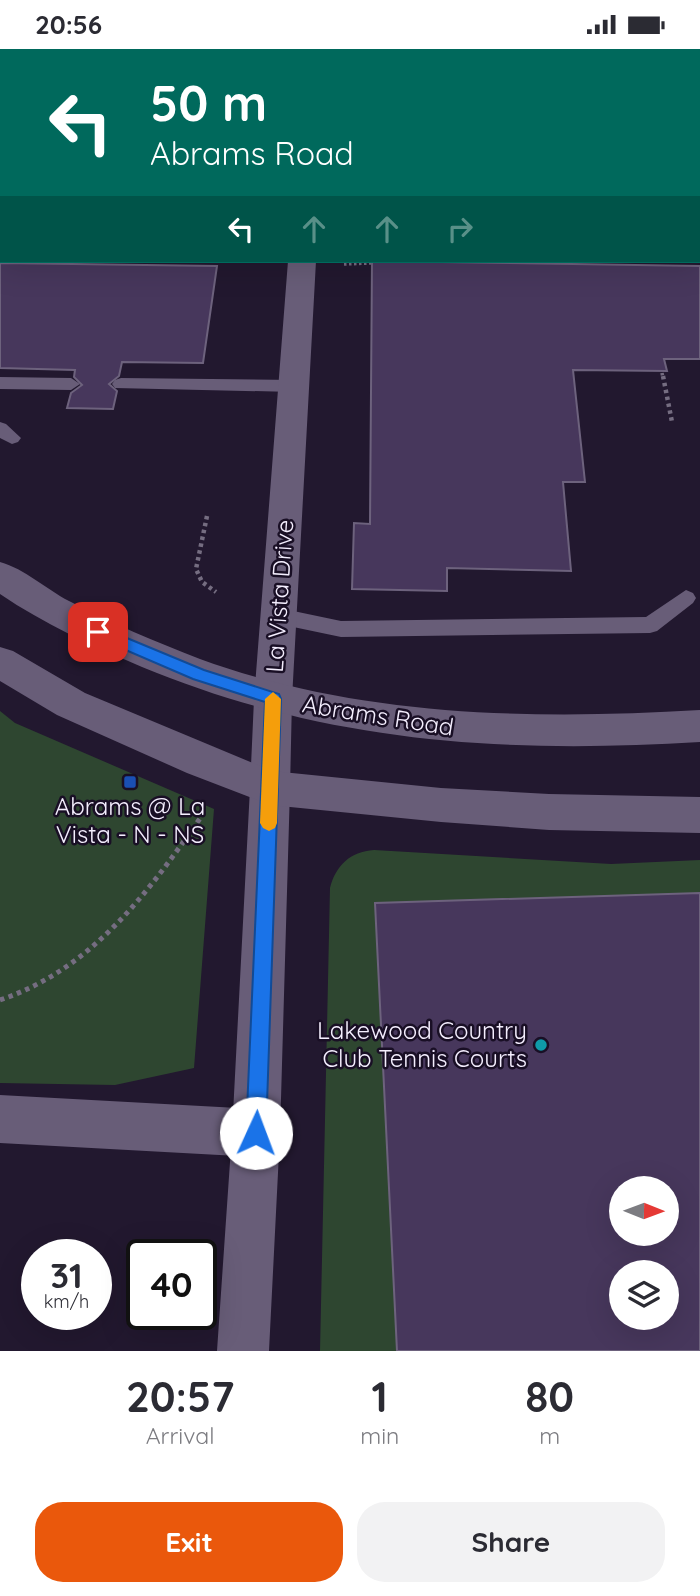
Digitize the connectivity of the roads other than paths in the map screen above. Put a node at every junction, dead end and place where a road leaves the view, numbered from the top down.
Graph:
1 (302, 263) edge
2 (0, 383) edge
3 (71, 384) dead end
4 (121, 384) dead end
5 (293, 386) junction
6 (0, 576) edge
7 (686, 598) dead end
8 (279, 616) junction
9 (0, 662) edge
10 (273, 699) junction
11 (700, 726) edge
12 (270, 788) junction
13 (700, 815) edge
14 (0, 1119) edge
15 (256, 1133) junction
16 (243, 1351) edge

1 - 5 street, La Vista Drive
2 - 3 lane
4 - 5 lane
5 - 8 street, La Vista Drive
6 - 10 street, Abrams Road
7 - 8 lane
8 - 10 street, La Vista Drive
9 - 12 street
10 - 11 street, Abrams Road
10 - 12 street, La Vista Drive
12 - 13 street
12 - 15 street, La Vista Drive
14 - 15 street
15 - 16 street, La Vista Drive

